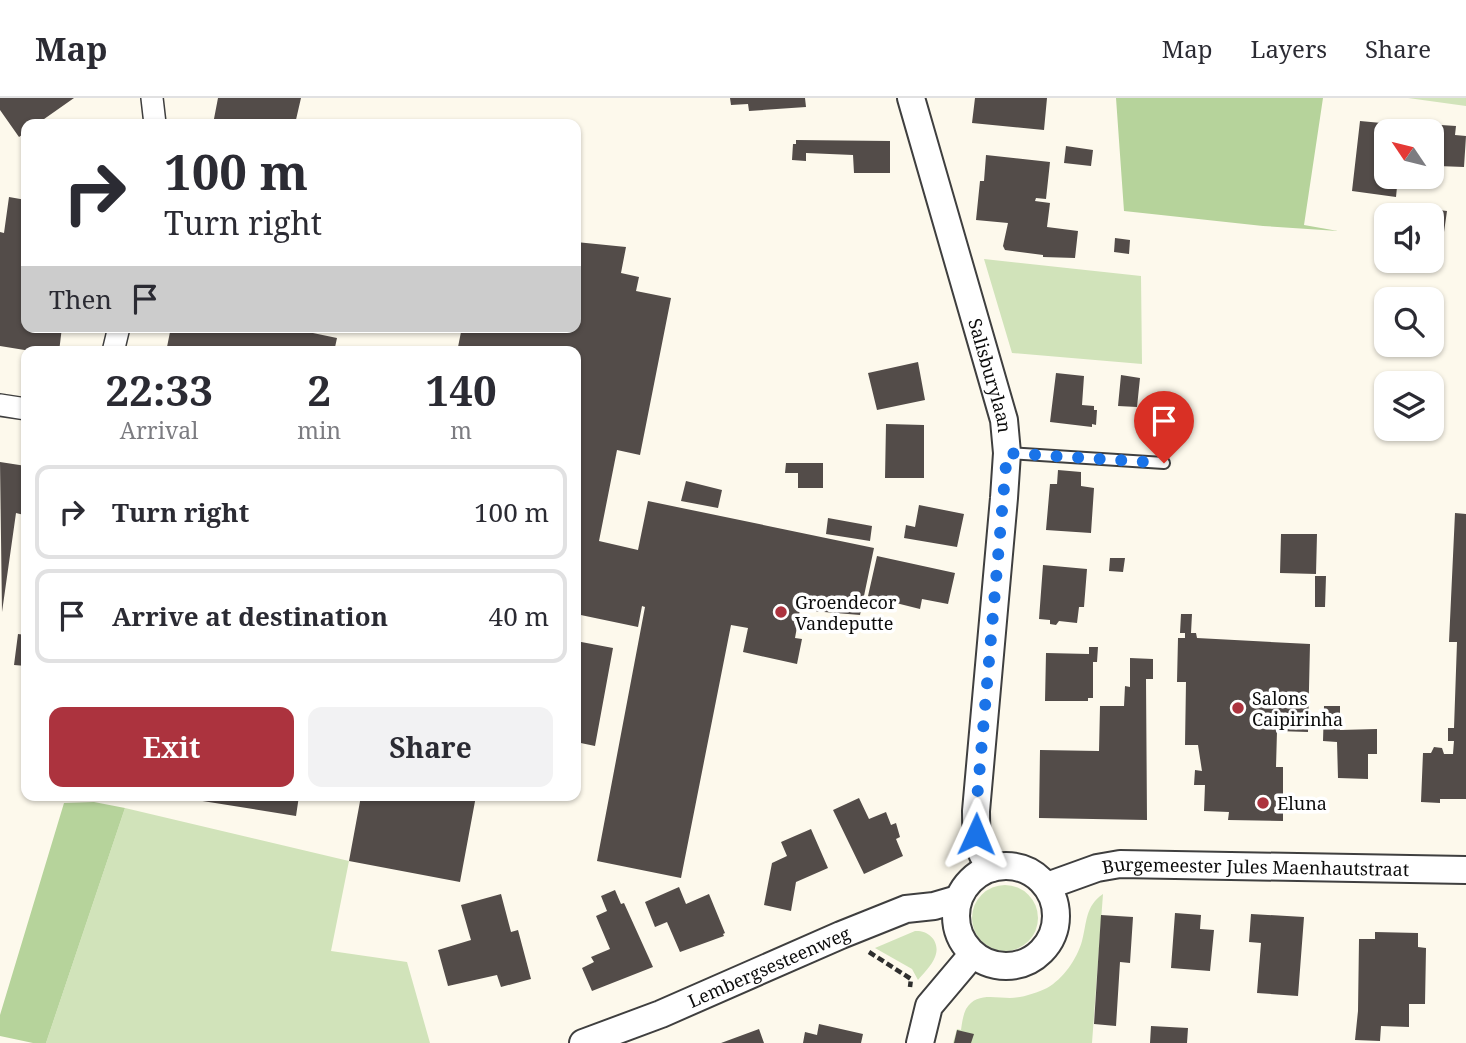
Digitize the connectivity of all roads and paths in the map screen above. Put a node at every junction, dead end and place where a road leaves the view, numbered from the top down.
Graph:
1 (152, 98) edge
2 (911, 98) edge
3 (154, 119) edge
4 (0, 405) edge
5 (21, 408) edge
6 (1007, 453) junction
7 (1164, 463) dead end
8 (991, 868) junction
9 (1466, 870) edge
10 (1047, 886) junction
11 (958, 899) junction
12 (841, 935) junction
13 (972, 955) junction
14 (929, 1006) junction
15 (583, 1043) edge
16 (920, 1043) edge

1 - 3 street
2 - 6 street, Salisburylaan
4 - 5 street
6 - 7 lane
6 - 8 street, Salisburylaan
8 - 10 street
8 - 11 street
9 - 10 street, Burgemeester Jules Maenhautstraat
10 - 13 street
11 - 12 street, Lembergsesteenweg
11 - 13 street
12 - 14 path
12 - 15 street, Lembergsesteenweg
13 - 14 street
14 - 16 street

